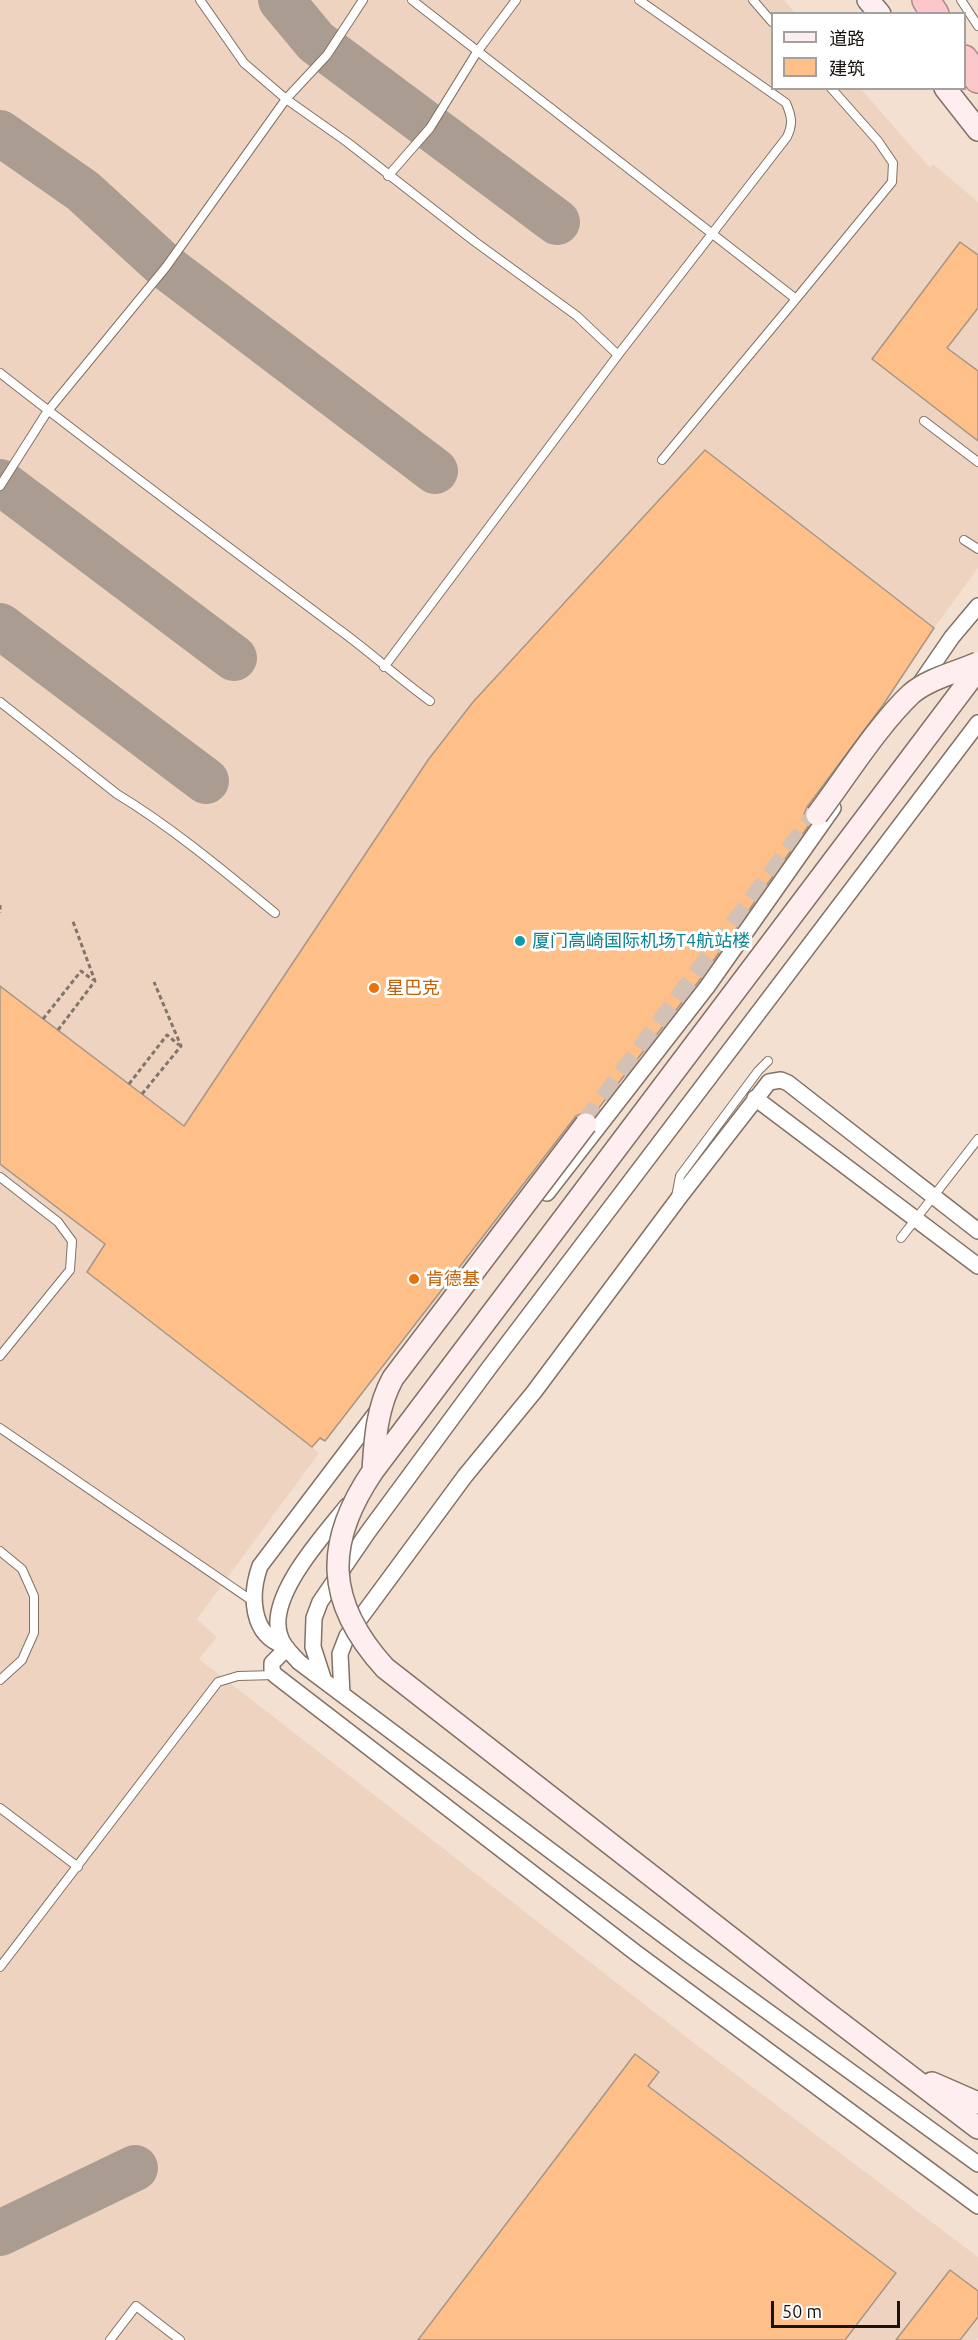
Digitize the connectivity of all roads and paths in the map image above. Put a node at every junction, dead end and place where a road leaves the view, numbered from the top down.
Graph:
1 (200, 0) edge
2 (363, 0) edge
3 (412, 0) edge
4 (516, 0) edge
5 (639, 0) edge
6 (753, 0) edge
7 (868, 0) edge
8 (961, 0) edge
9 (878, 12) edge
10 (771, 21) edge
11 (978, 26) edge
12 (477, 52) junction
13 (966, 62) edge
14 (978, 79) edge
15 (833, 90) edge
16 (947, 90) edge
17 (286, 99) junction
18 (978, 130) edge
19 (388, 176) junction
20 (711, 234) junction
21 (796, 299) junction
22 (618, 355) junction
23 (0, 373) edge
24 (47, 412) junction
25 (924, 421) dead end
26 (662, 460) dead end
27 (978, 462) edge
28 (0, 486) edge
29 (964, 540) dead end
30 (978, 549) edge
31 (978, 606) edge
32 (978, 663) edge
33 (384, 667) junction
34 (978, 669) edge
35 (978, 683) edge
36 (430, 701) dead end
37 (0, 702) edge
38 (978, 723) edge
39 (817, 815) tunnel mouth
40 (0, 906) edge
41 (0, 912) edge
42 (275, 913) dead end
43 (72, 919) dead end
44 (94, 981) junction
45 (154, 982) dead end
46 (43, 1019) dead end
47 (58, 1030) dead end
48 (181, 1046) junction
49 (768, 1061) dead end
50 (129, 1084) dead end
51 (142, 1094) dead end
52 (755, 1098) junction
53 (586, 1124) tunnel mouth
54 (978, 1139) edge
55 (0, 1177) edge
56 (932, 1197) junction
57 (675, 1203) junction
58 (916, 1220) junction
59 (978, 1231) edge
60 (901, 1238) dead end
61 (978, 1266) edge
62 (0, 1356) edge
63 (0, 1428) edge
64 (373, 1471) junction
65 (0, 1551) edge
66 (254, 1602) junction
67 (286, 1647) junction
68 (275, 1675) junction
69 (322, 1678) junction
70 (0, 1680) edge
71 (342, 1694) junction
72 (0, 1808) edge
73 (78, 1867) junction
74 (0, 1967) edge
75 (901, 2069) junction
76 (978, 2103) edge
77 (978, 2128) edge
78 (978, 2164) edge
79 (978, 2206) edge
80 (110, 2340) edge
81 (180, 2340) edge

1 - 17 lane
2 - 17 lane
3 - 12 lane
4 - 12 lane
5 - 20 lane
6 - 10 lane
7 - 9 street
8 - 11 lane
12 - 19 lane
12 - 20 lane
13 - 14 highway
15 - 21 lane
16 - 18 street
17 - 19 lane
17 - 24 lane
19 - 22 lane
20 - 21 lane
20 - 22 lane
21 - 26 lane
22 - 33 lane
23 - 24 lane
24 - 28 lane
24 - 33 lane
25 - 27 lane
29 - 30 lane
31 - 66 street
32 - 39 street, bridge
33 - 36 lane
34 - 64 street, bridge
35 - 67 street
37 - 42 lane
38 - 69 street
40 - 41 path
43 - 44 path
44 - 46 path
44 - 47 path
45 - 48 path
48 - 50 path
48 - 51 path
49 - 57 lane
52 - 56 street
52 - 57 street
52 - 58 street
53 - 64 street, bridge
54 - 56 lane
55 - 62 lane
56 - 58 lane
56 - 59 street
57 - 71 street
58 - 60 lane
58 - 61 street
63 - 66 lane
64 - 75 street, bridge
65 - 70 lane
66 - 67 street
67 - 68 street
67 - 69 street
68 - 73 lane
68 - 79 street
69 - 71 street
71 - 78 street
72 - 73 lane
73 - 74 lane
75 - 76 street
75 - 77 street
80 - 81 lane

